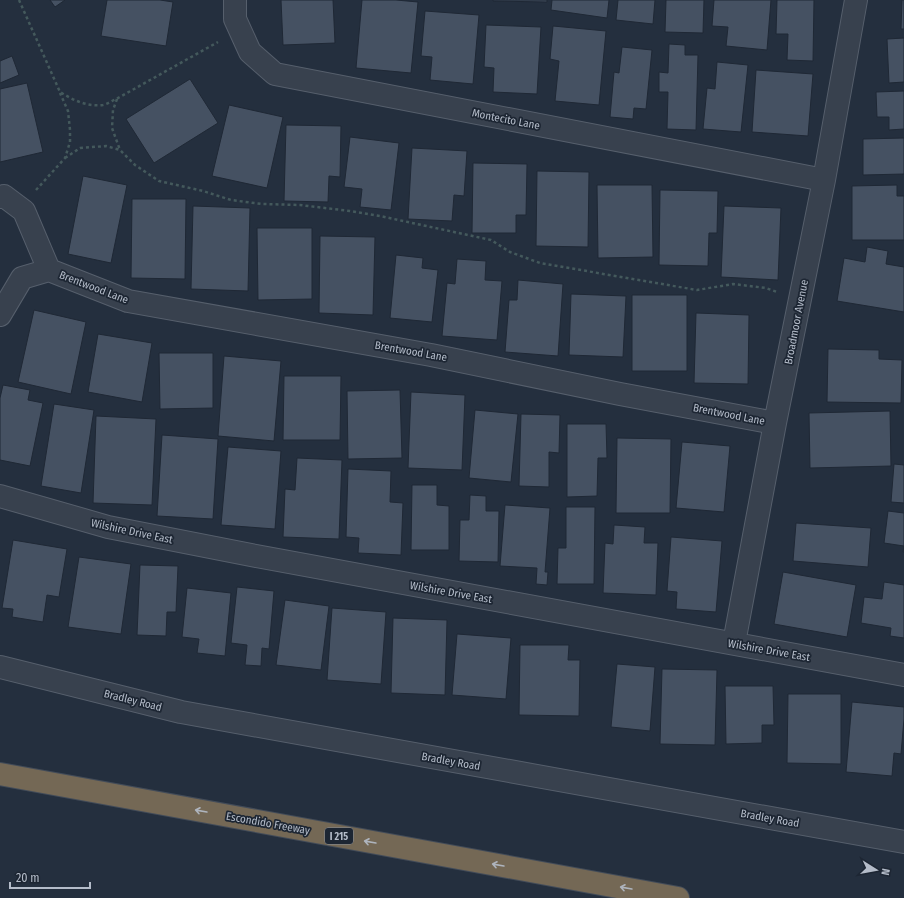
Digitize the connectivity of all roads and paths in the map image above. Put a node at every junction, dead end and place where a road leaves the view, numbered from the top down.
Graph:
1 (19, 0) edge
2 (235, 0) edge
3 (856, 0) edge
4 (240, 30) junction
5 (60, 92) junction
6 (118, 98) junction
7 (120, 150) junction
8 (65, 158) junction
9 (824, 180) junction
10 (0, 197) edge
11 (20, 208) junction
12 (49, 270) junction
13 (3, 300) edge
14 (800, 301) junction
15 (775, 423) junction
16 (0, 496) edge
17 (734, 643) junction
18 (0, 667) edge
19 (904, 675) edge
20 (0, 774) edge
21 (904, 842) edge
22 (678, 898) edge

1 - 5 path
2 - 4 street, Montecito Lane
3 - 9 street, Broadmoor Avenue
4 - 6 path
4 - 9 street, Montecito Lane
5 - 6 path
5 - 8 path
6 - 7 path
7 - 8 path
7 - 14 path
8 - 11 path
9 - 14 street, Broadmoor Avenue
10 - 11 street, Brentwood Lane
11 - 12 street, Brentwood Lane
12 - 13 street, Brentwood Lane
12 - 15 street, Brentwood Lane
14 - 15 street, Broadmoor Avenue
15 - 17 street, Broadmoor Avenue
16 - 17 street, Wilshire Drive East
17 - 19 street, Wilshire Drive East
18 - 21 street, Bradley Road
22 -> 20 highway, Escondido Freeway / I 215

